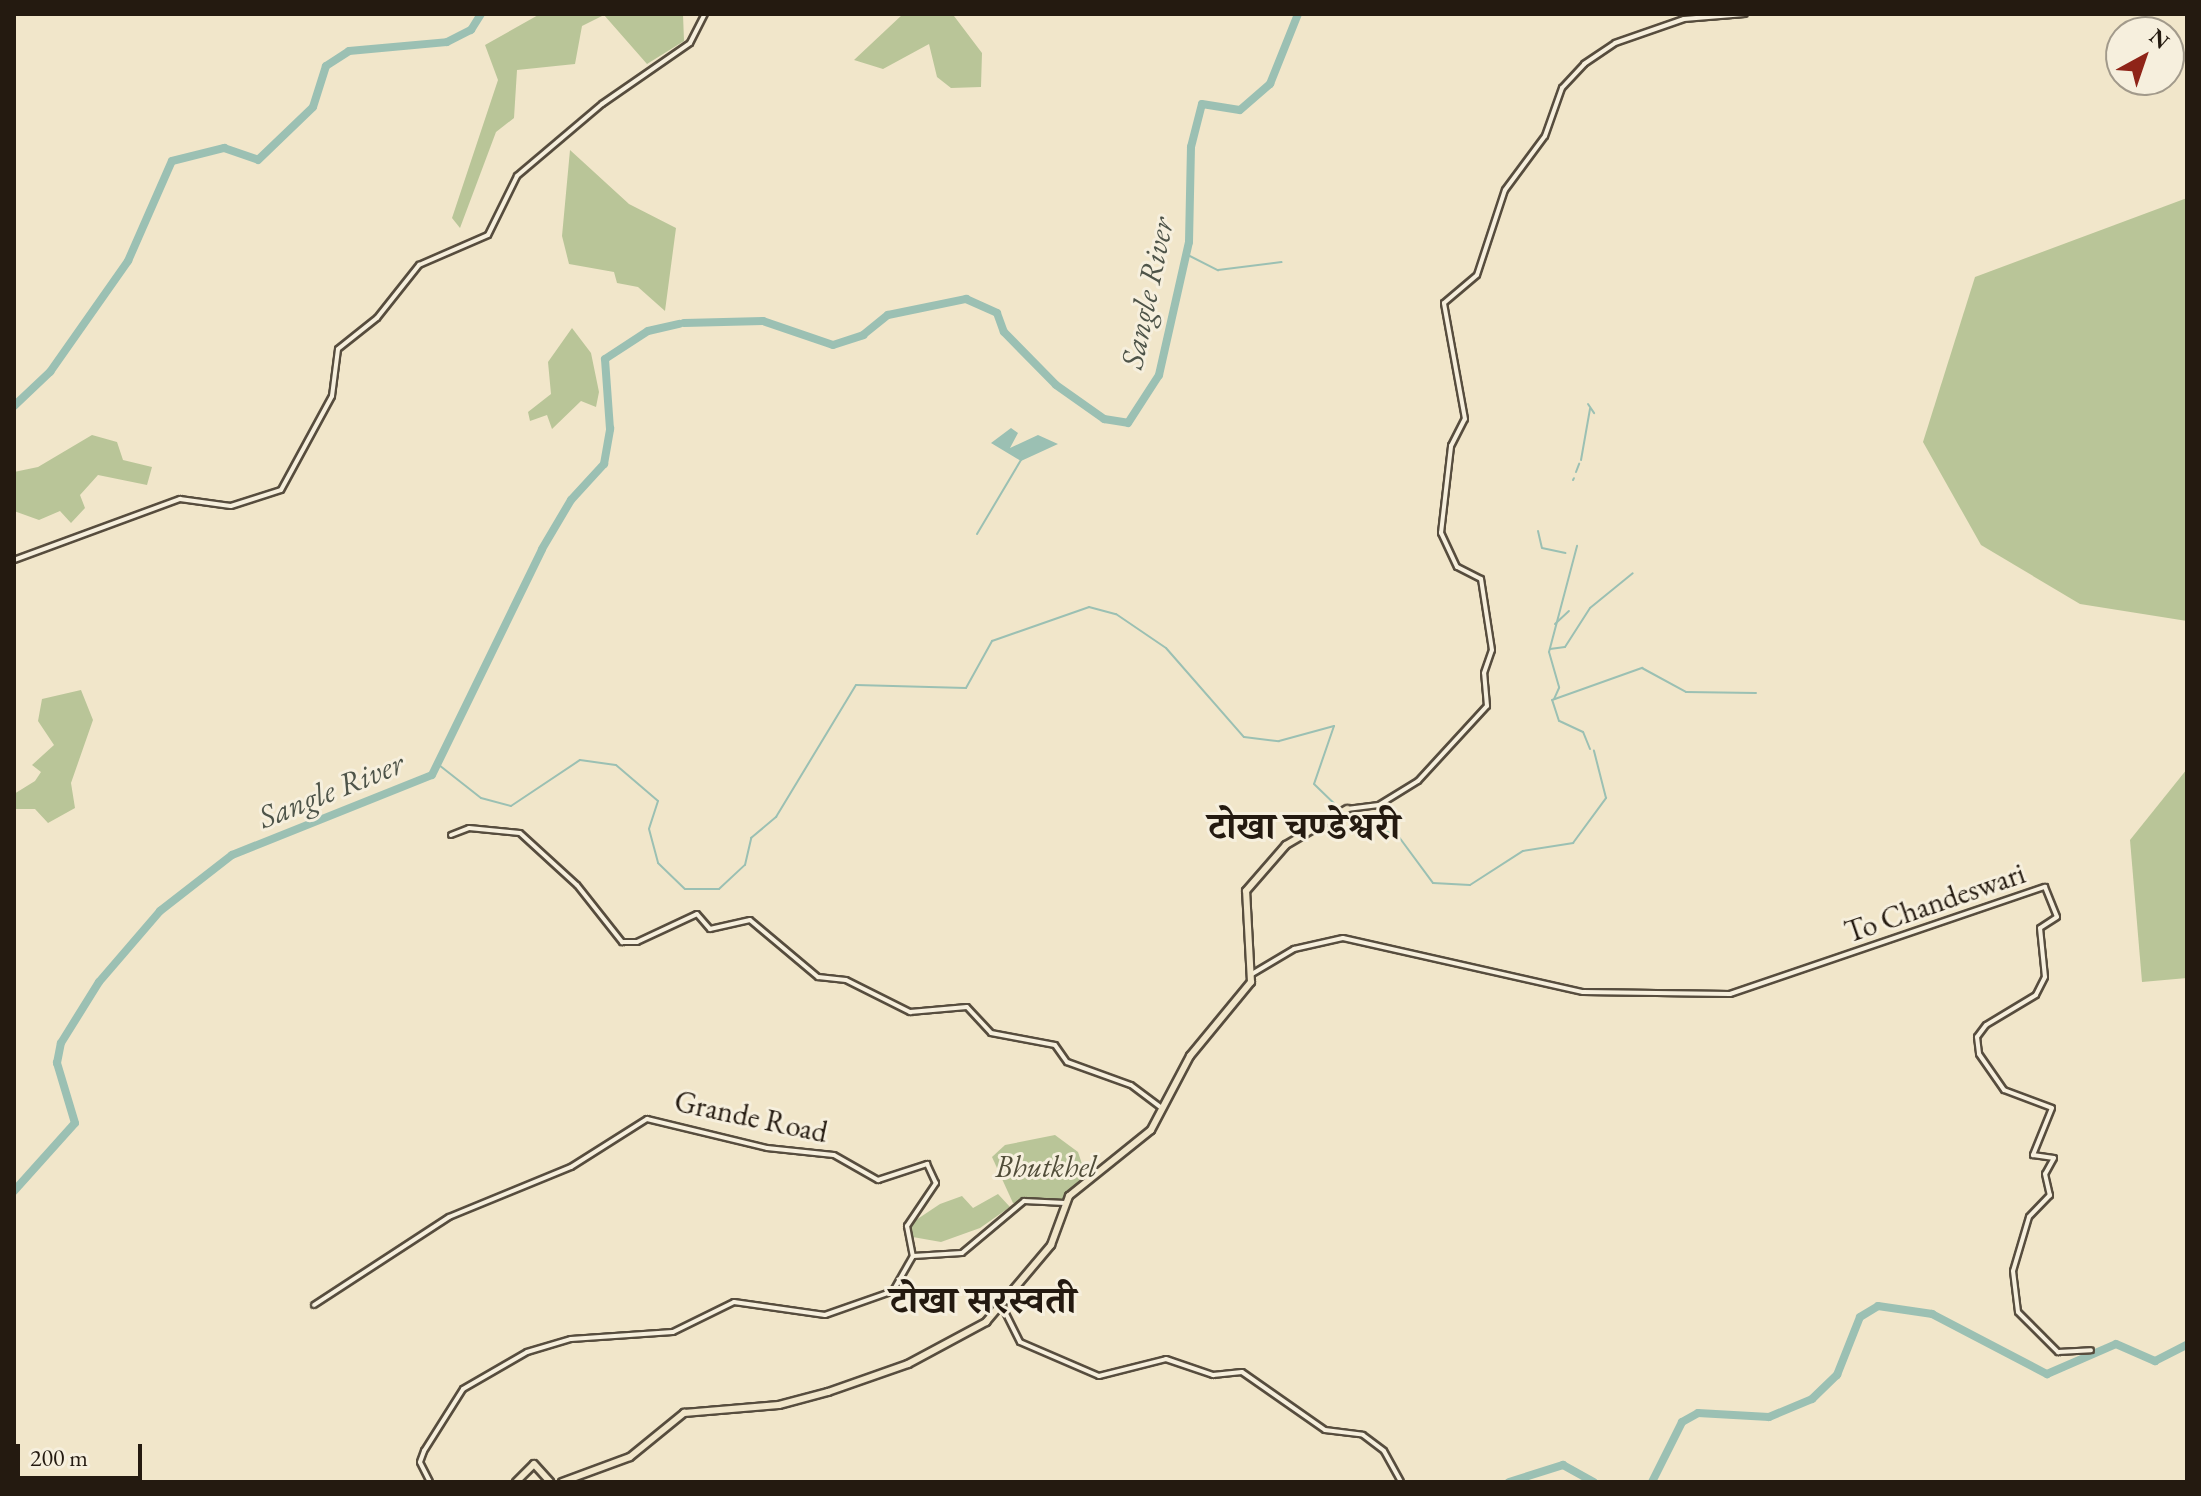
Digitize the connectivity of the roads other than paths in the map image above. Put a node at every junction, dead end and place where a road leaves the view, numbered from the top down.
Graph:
1 (705, 14) edge
2 (1745, 14) edge
3 (14, 560) edge
4 (1347, 809) joint
5 (451, 835) dead end
6 (1252, 974) junction
7 (1162, 1108) junction
8 (1065, 1203) junction
9 (913, 1256) junction
10 (314, 1305) dead end
11 (1002, 1306) junction
12 (2091, 1350) dead end
13 (430, 1482) edge
14 (516, 1482) edge
15 (550, 1482) edge
16 (562, 1482) edge
17 (1401, 1482) edge

1 - 3 street
2 - 4 street
4 - 6 main road
5 - 7 street
6 - 7 main road
6 - 12 street, To Chandeswari
7 - 8 main road
8 - 9 street
8 - 11 main road
9 - 10 street, Grande Road
9 - 13 street
11 - 16 main road
11 - 17 street
14 - 15 main road

